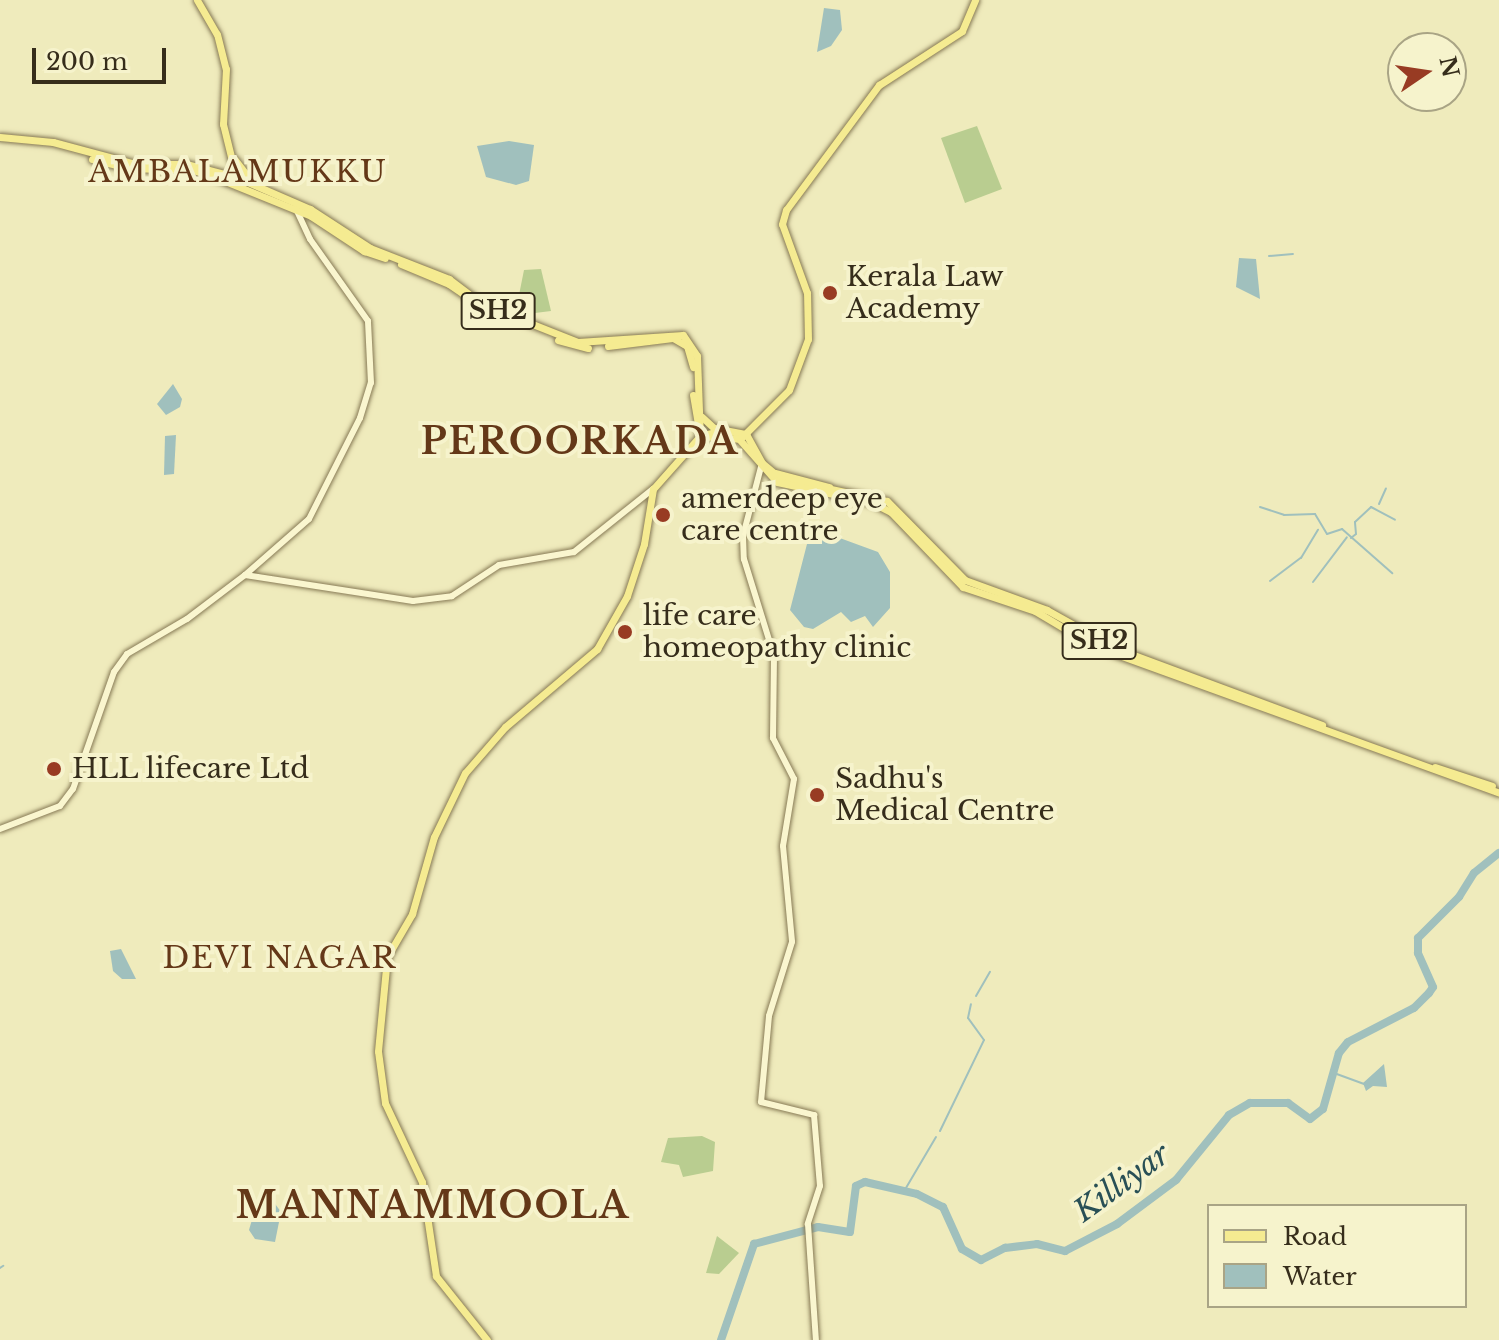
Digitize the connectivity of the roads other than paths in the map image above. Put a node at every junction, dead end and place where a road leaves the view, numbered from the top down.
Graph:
1 (197, 0) edge
2 (975, 0) edge
3 (0, 139) edge
4 (227, 148) junction
5 (232, 176) junction
6 (257, 186) junction
7 (297, 206) junction
8 (696, 377) junction
9 (700, 414) junction
10 (722, 430) junction
11 (700, 436) junction
12 (742, 436) junction
13 (761, 466) junction
14 (653, 489) junction
15 (830, 492) junction
16 (245, 575) junction
17 (1499, 790) edge
18 (0, 829) edge
19 (487, 1340) edge
20 (816, 1340) edge

1 - 4 main road
2 - 12 main road
3 - 5 main road
3 - 7 main road
4 - 5 main road
4 - 6 main road
5 - 6 main road
6 - 7 main road
7 - 8 main road
7 - 16 street
8 - 9 main road
8 - 11 main road
9 - 10 main road
9 - 11 main road
10 - 11 main road
10 - 12 main road
11 - 12 main road
11 - 14 main road
12 - 13 main road, SH2
13 - 15 main road, SH2
13 - 15 main road
13 - 20 street
14 - 16 street
14 - 19 main road
15 - 17 main road, SH2
16 - 18 street

